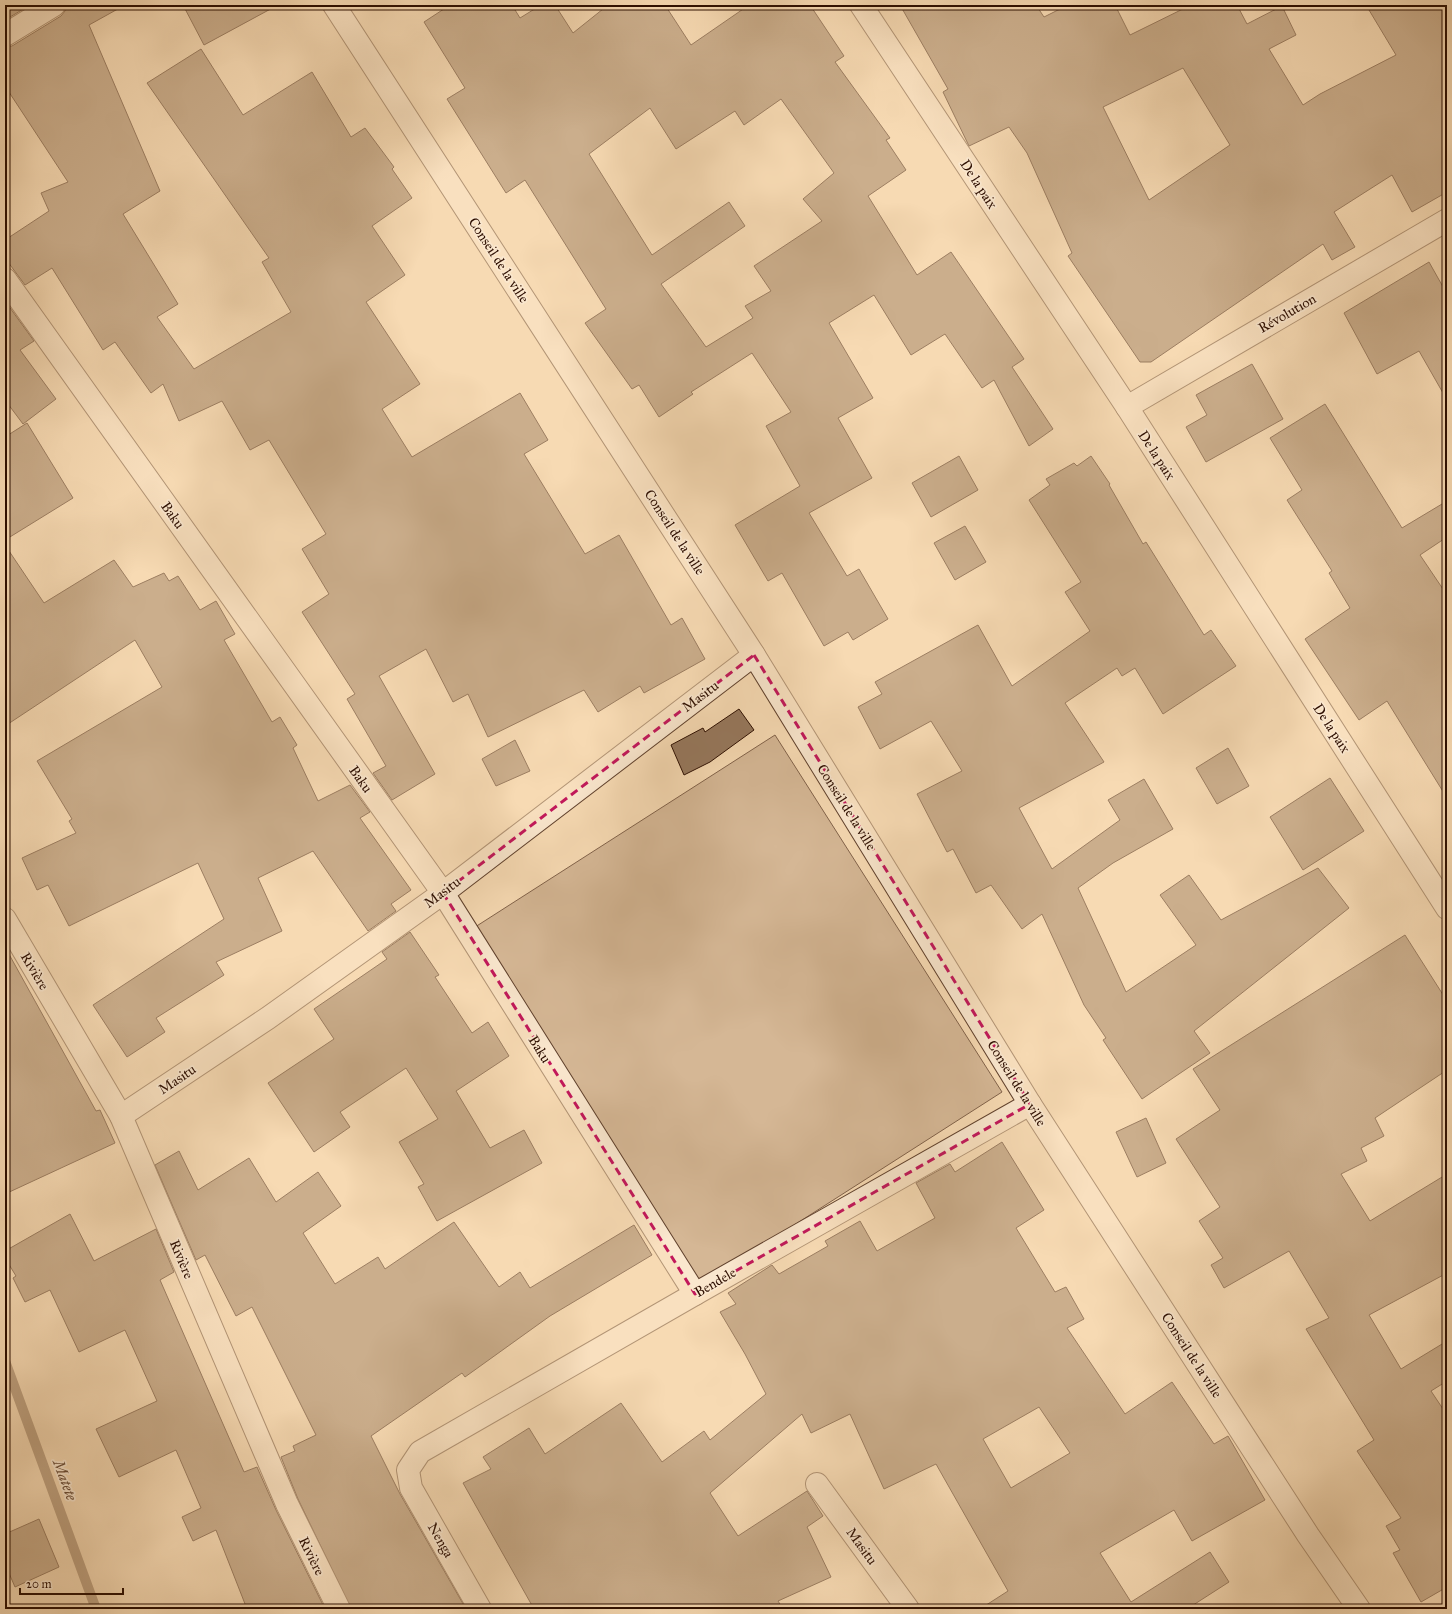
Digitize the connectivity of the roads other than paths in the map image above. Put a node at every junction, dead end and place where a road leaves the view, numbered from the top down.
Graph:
1 (54, 5) edge
2 (334, 5) edge
3 (861, 5) edge
4 (5, 35) edge
5 (1447, 220) edge
6 (5, 279) edge
7 (1127, 407) junction
8 (754, 655) junction
9 (442, 893) junction
10 (1447, 908) edge
11 (5, 919) edge
12 (1030, 1104) junction
13 (121, 1116) junction
14 (695, 1294) junction
15 (408, 1470) joint
16 (817, 1484) dead end
17 (338, 1609) edge
18 (480, 1609) edge
19 (908, 1609) edge
20 (1359, 1609) edge

1 - 4 street
2 - 8 street, Conseil de la ville
3 - 7 street, De la paix
5 - 7 street, Révolution
6 - 9 street, Baku
7 - 10 street, De la paix
8 - 9 street, Masitu
8 - 12 street, Conseil de la ville
9 - 13 street, Masitu
9 - 14 street, Baku
11 - 13 street, Rivière
12 - 14 street, Bendele
12 - 20 street, Conseil de la ville
13 - 17 street, Rivière
14 - 15 street, Bendele
15 - 18 street, Nenga
16 - 19 street, Masitu

